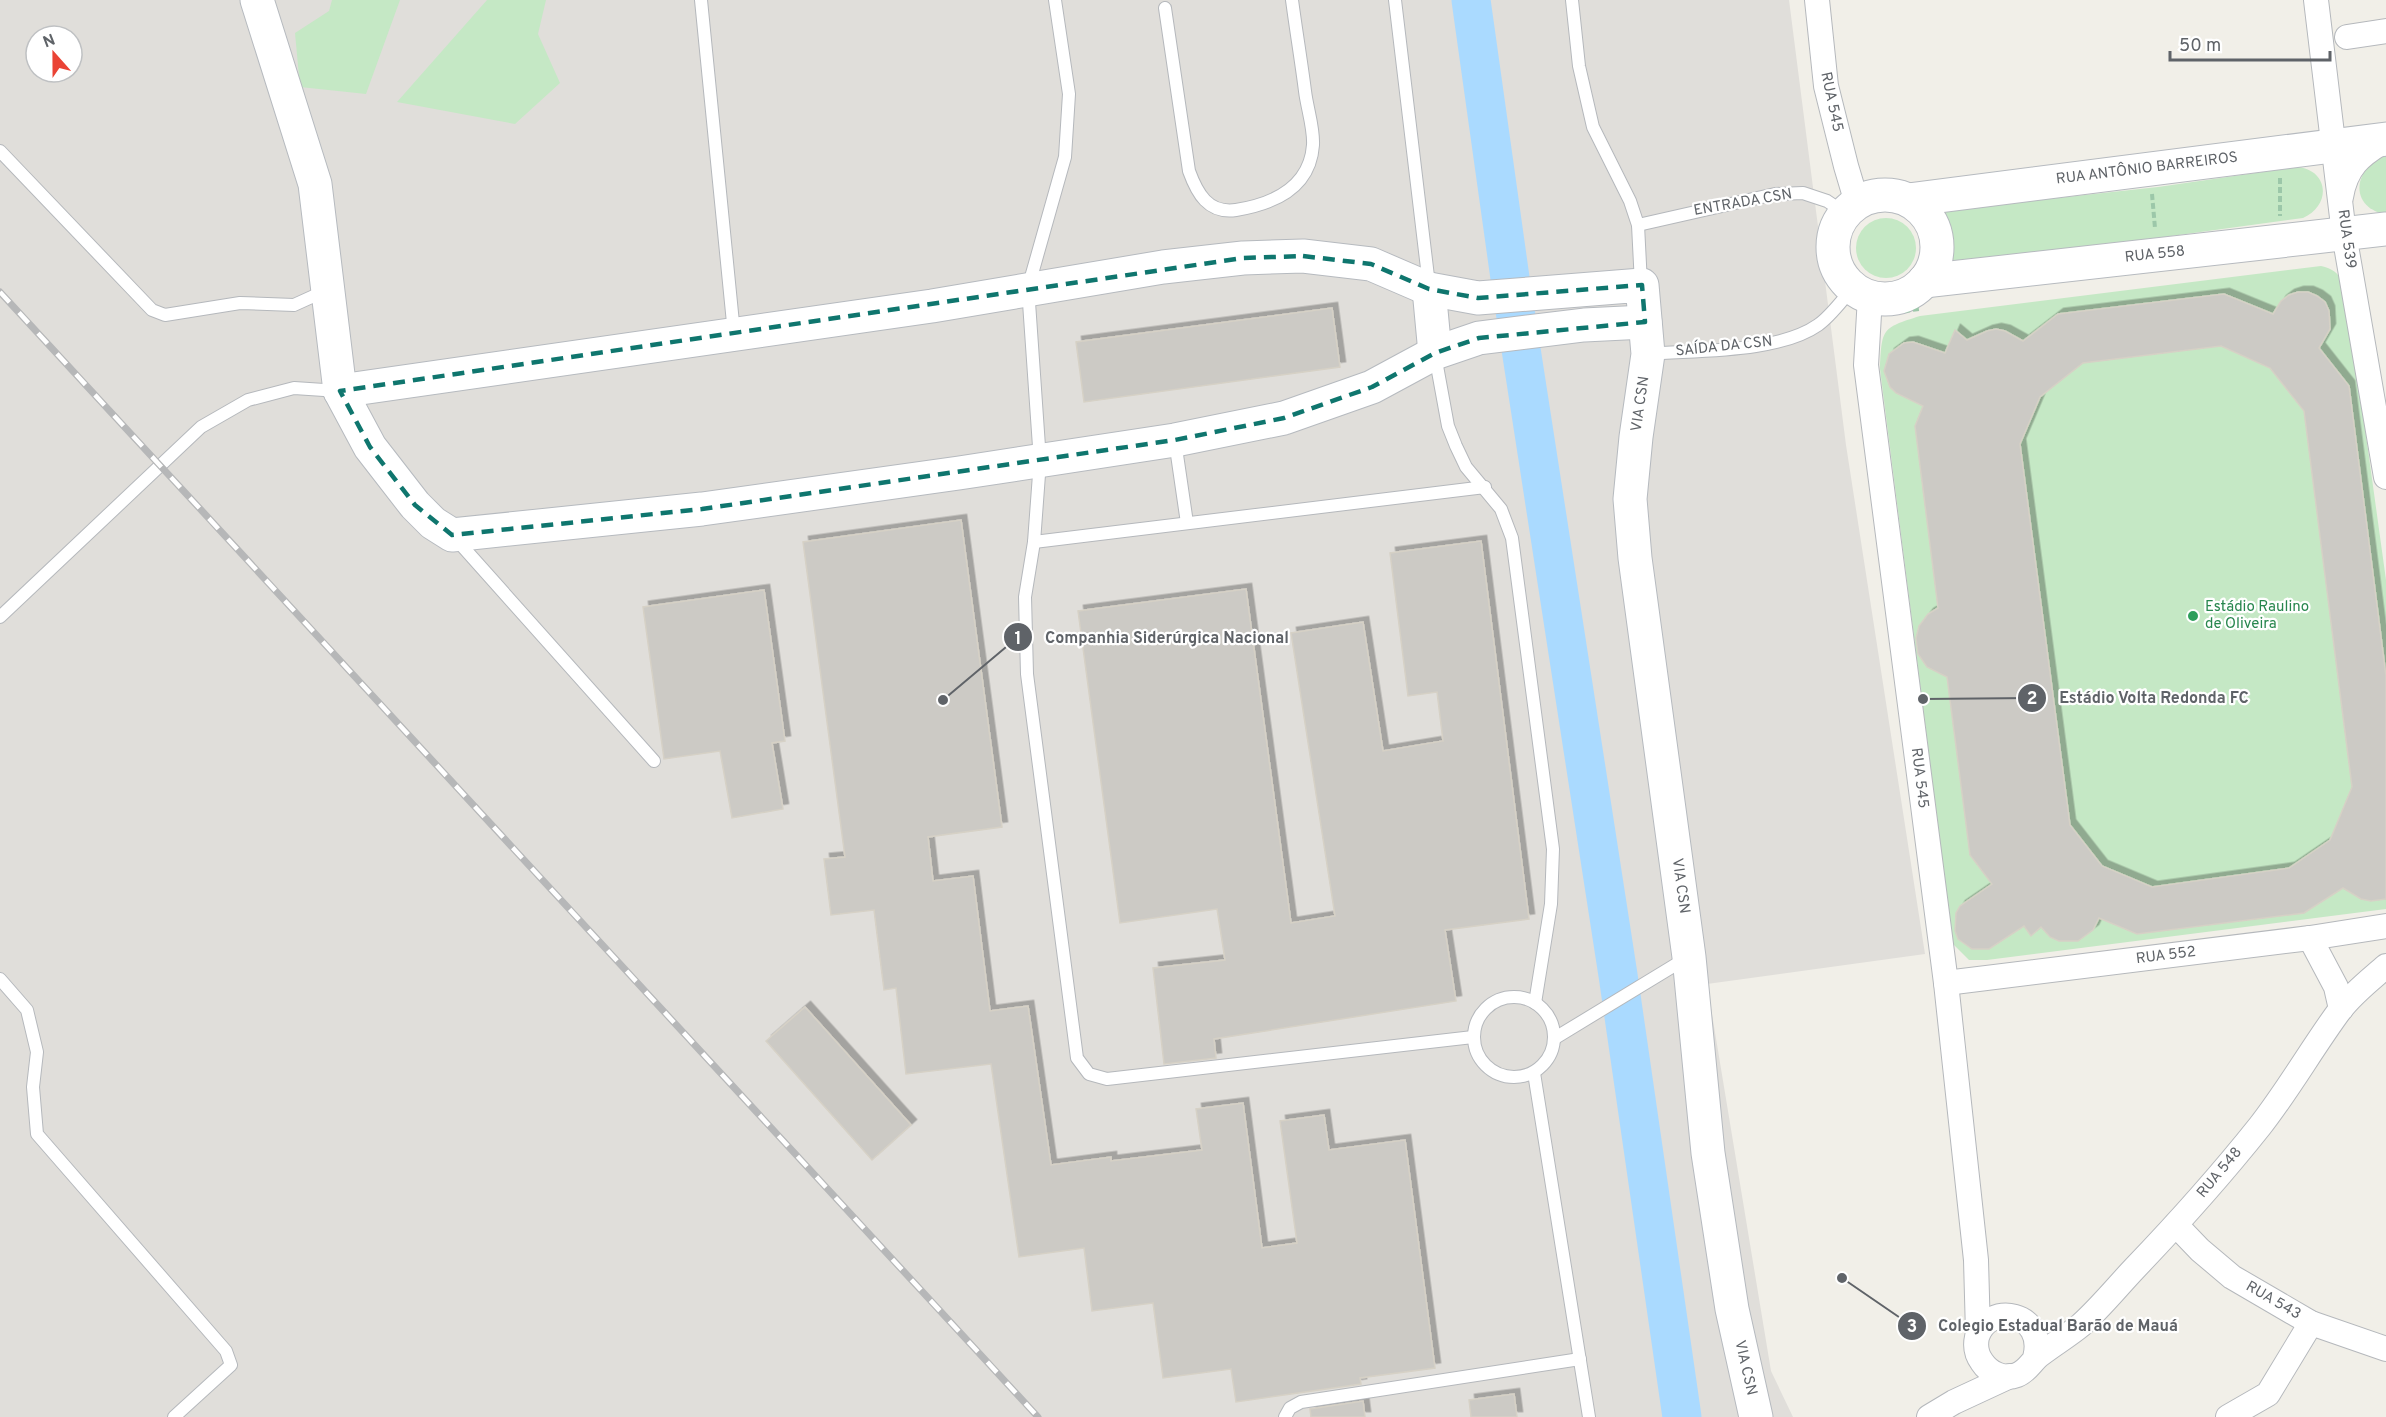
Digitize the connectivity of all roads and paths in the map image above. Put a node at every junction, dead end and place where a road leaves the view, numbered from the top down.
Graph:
1 (257, 0) edge
2 (701, 0) edge
3 (1055, 0) edge
4 (1292, 0) edge
5 (1395, 0) edge
6 (1572, 0) edge
7 (1817, 0) edge
8 (2316, 0) edge
9 (1165, 8) dead end
10 (2386, 32) edge
11 (2347, 37) dead end
12 (2386, 140) edge
13 (2332, 146) junction
14 (0, 151) edge
15 (2152, 187) dead end
16 (1908, 200) junction
17 (2341, 201) junction
18 (1851, 208) junction
19 (1638, 225) junction
20 (2386, 229) edge
21 (2344, 234) junction
22 (2156, 238) dead end
23 (1924, 281) junction
24 (1642, 285) junction
25 (1029, 288) junction
26 (1430, 289) junction
27 (327, 290) junction
28 (1862, 292) junction
29 (1645, 322) junction
30 (734, 335) junction
31 (1434, 353) junction
32 (1648, 354) junction
33 (340, 391) junction
34 (1175, 440) junction
35 (2383, 440) edge
36 (1040, 461) junction
37 (2386, 477) edge
38 (1485, 487) junction
39 (1187, 523) junction
40 (452, 535) junction
41 (1034, 542) junction
42 (0, 617) edge
43 (654, 761) dead end
44 (2386, 926) edge
45 (2310, 938) junction
46 (1677, 964) junction
47 (2386, 966) edge
48 (0, 979) edge
49 (1946, 982) junction
50 (1535, 1003) junction
51 (2342, 1009) junction
52 (1473, 1037) junction
53 (1555, 1038) junction
54 (1534, 1073) junction
55 (2176, 1225) junction
56 (1976, 1260) junction
57 (2007, 1315) junction
58 (2311, 1323) junction
59 (2081, 1324) junction
60 (2029, 1325) junction
61 (1978, 1333) junction
62 (2386, 1350) edge
63 (1978, 1357) junction
64 (2035, 1358) junction
65 (1580, 1359) junction
66 (2010, 1376) junction
67 (1954, 1402) junction
68 (2269, 1405) edge
69 (174, 1417) edge
70 (1285, 1417) edge
71 (1589, 1417) edge
72 (1756, 1417) edge
73 (1929, 1417) edge
74 (2228, 1417) edge

1 - 27 street
2 - 30 lane
3 - 25 lane
4 - 9 lane
5 - 26 lane
6 - 19 lane
7 - 18 street, RUA 545
8 - 13 street, RUA 539
10 - 11 street
12 - 13 street, RUA ANTÔNIO BARREIROS
12 - 17 street
13 - 16 street, RUA ANTÔNIO BARREIROS
13 - 17 street, RUA 539
14 - 27 lane
15 - 22 path
16 - 18 street
16 - 23 street
17 - 21 street, RUA 539
18 - 19 lane, ENTRADA CSN
18 - 28 street
19 - 24 lane
20 - 21 street, RUA 558
21 - 23 street, RUA 558
21 - 35 street, RUA 539
23 - 28 street
24 - 26 street
24 - 29 street, VIA CSN
25 - 26 street
25 - 30 street
25 - 36 lane
26 - 31 street
27 - 33 street
28 - 32 lane, SAÍDA DA CSN
28 - 49 street, RUA 545
29 - 31 street
29 - 32 street, VIA CSN
30 - 33 street
31 - 34 street
31 - 38 lane
32 - 46 street, VIA CSN
33 - 40 street
33 - 42 lane
34 - 36 street
34 - 39 lane
35 - 37 street, RUA 539
36 - 40 street
36 - 41 lane
38 - 39 lane
38 - 50 lane
39 - 41 lane
40 - 43 lane
41 - 52 lane
44 - 45 street, RUA 552
45 - 49 street, RUA 552
45 - 51 street
46 - 53 lane
46 - 72 street, VIA CSN
47 - 51 street, RUA 548
48 - 69 lane
49 - 56 street, RUA 545
50 - 52 lane
50 - 53 lane
51 - 55 street, RUA 548
52 - 54 lane
53 - 54 lane
54 - 65 lane
55 - 58 street, RUA 543
55 - 59 street, RUA 548
56 - 57 street, RUA 545
56 - 61 street, RUA 545
57 - 60 street
57 - 61 street
58 - 62 street, RUA 543
58 - 68 street
59 - 60 street
59 - 64 street, RUA 548
60 - 64 street
61 - 63 street
63 - 66 street
63 - 67 street
64 - 66 street
65 - 70 lane
65 - 71 lane
66 - 67 street
67 - 73 street
68 - 74 street

